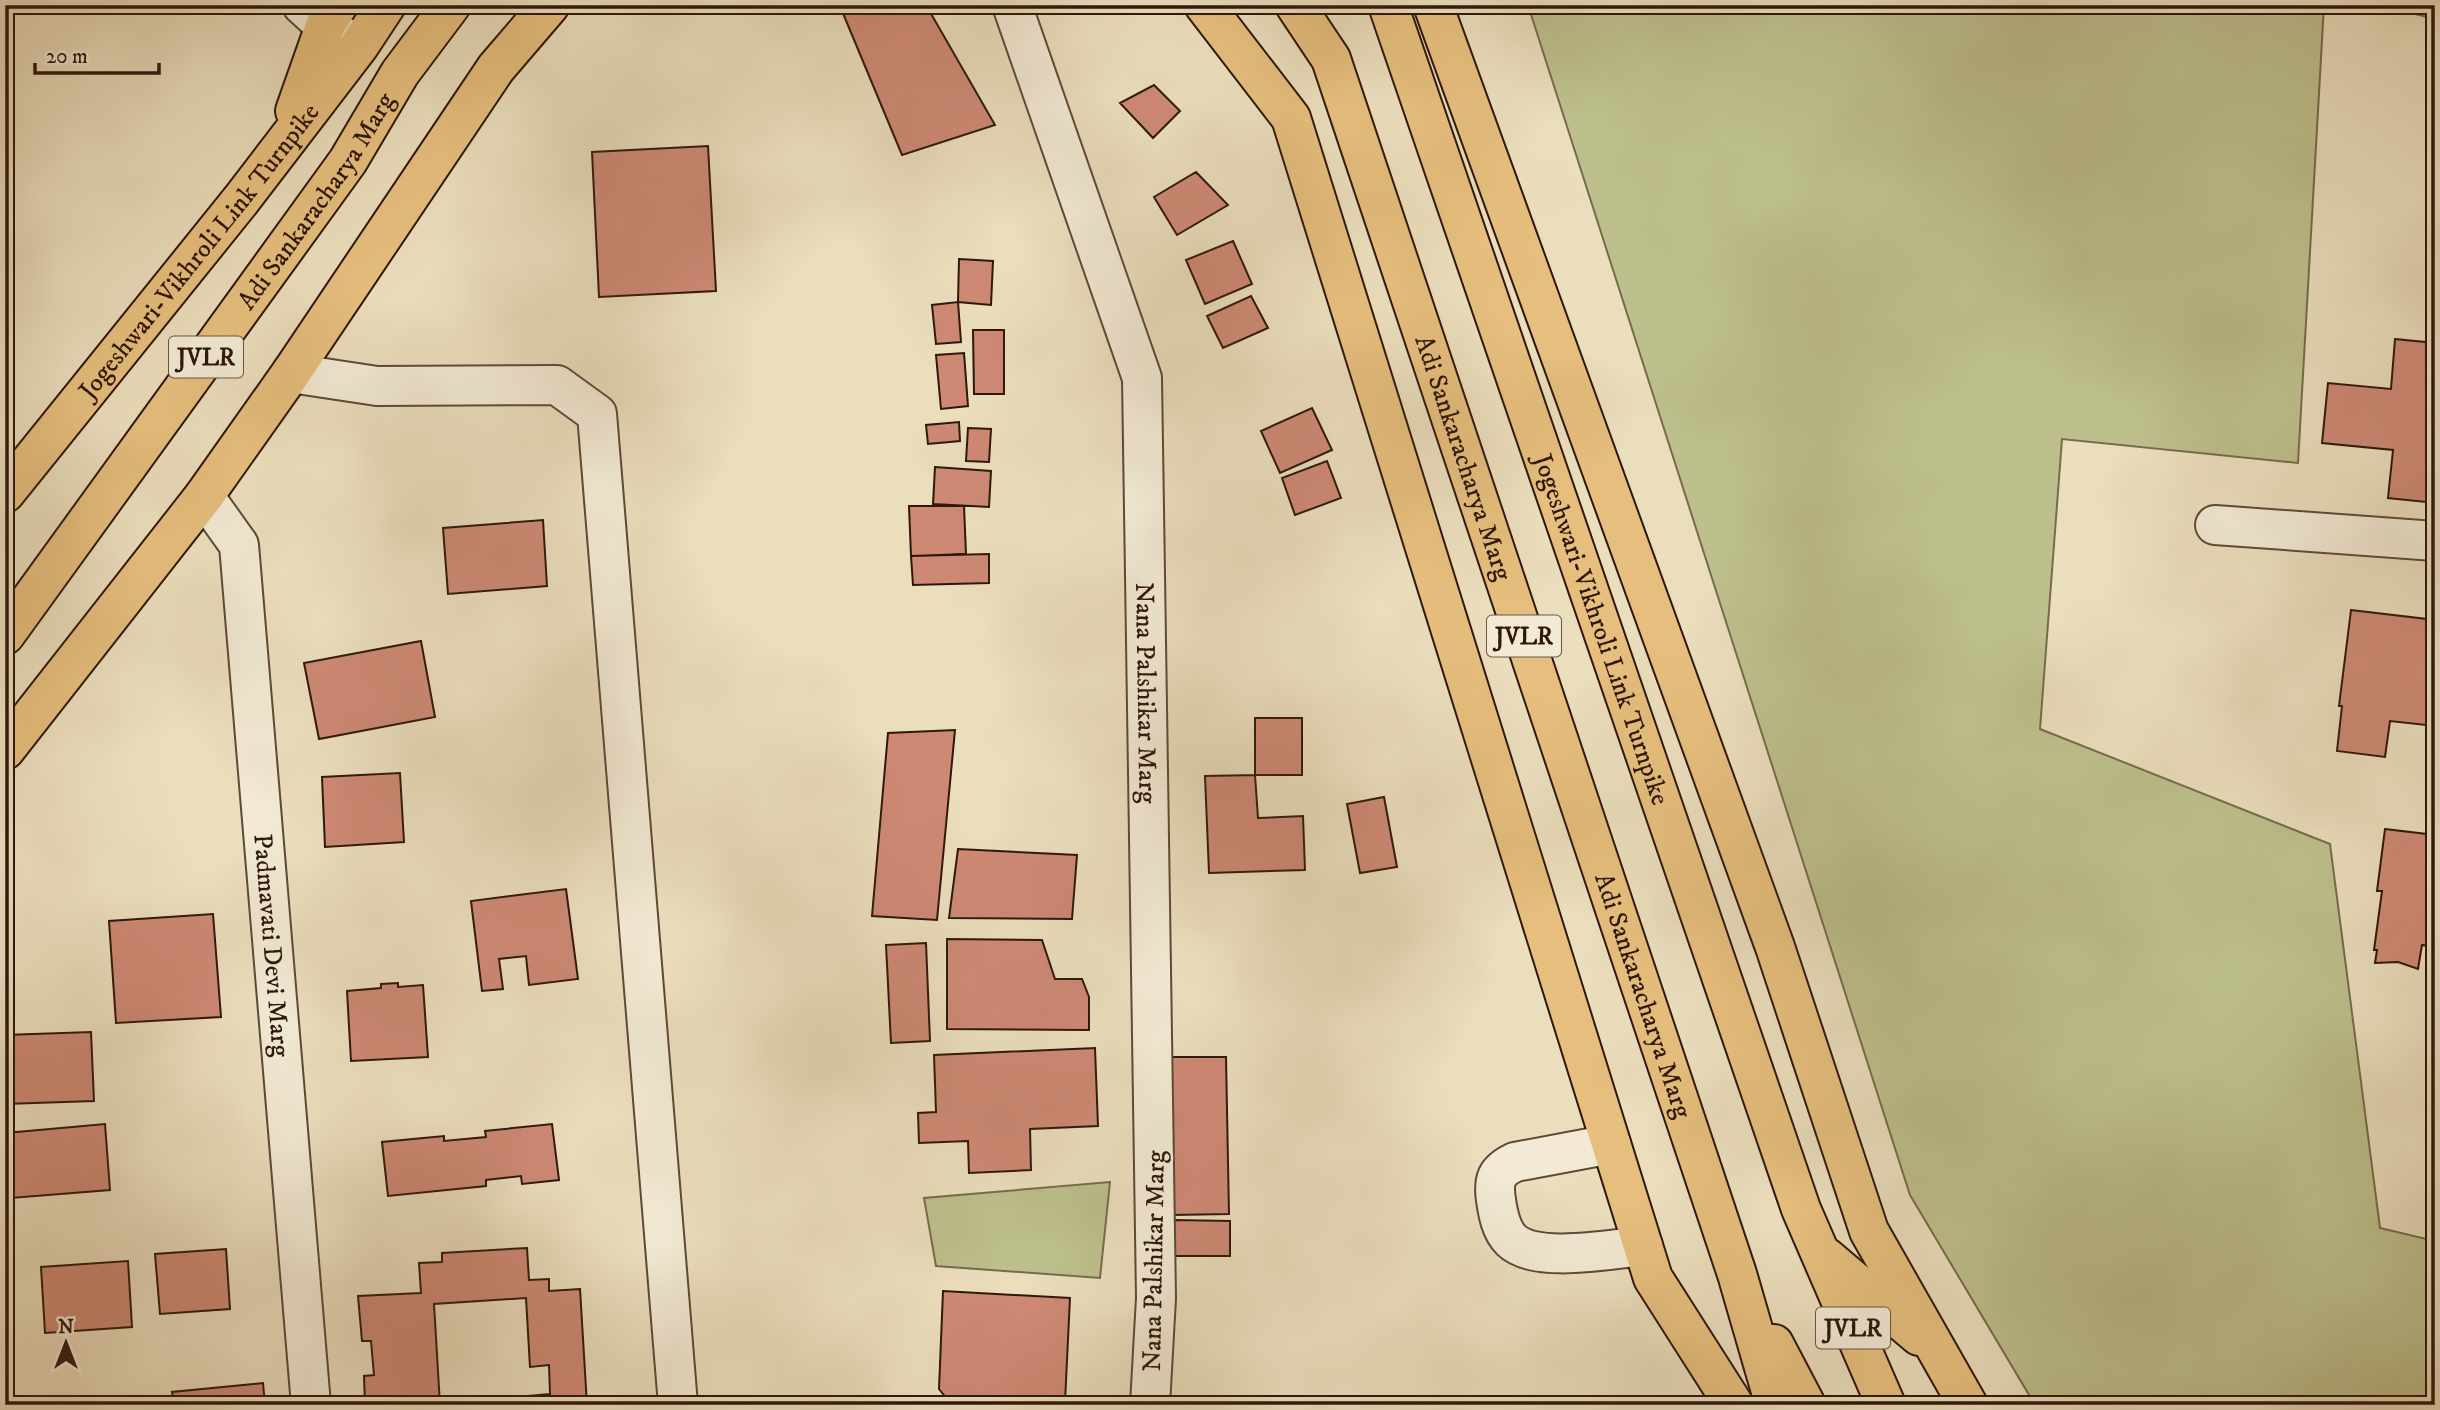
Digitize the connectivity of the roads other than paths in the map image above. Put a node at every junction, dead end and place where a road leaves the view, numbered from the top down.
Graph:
1 (386, 5) edge
2 (451, 5) edge
3 (550, 5) edge
4 (1012, 5) edge
5 (1204, 5) edge
6 (1295, 5) edge
7 (1388, 5) edge
8 (1433, 5) edge
9 (322, 12) edge
10 (359, 46) junction
11 (285, 139) junction
12 (291, 373) junction
13 (5, 494) edge
14 (204, 496) junction
15 (2215, 525) dead end
16 (2435, 541) edge
17 (5, 635) edge
18 (5, 750) edge
19 (1611, 1144) junction
20 (1643, 1246) junction
21 (1819, 1251) junction
22 (1737, 1273) junction
23 (1938, 1352) junction
24 (311, 1405) edge
25 (678, 1405) edge
26 (1150, 1405) edge
27 (1734, 1405) edge
28 (1774, 1405) edge
29 (1806, 1405) edge
30 (1886, 1405) edge
31 (1968, 1405) edge

1 - 10 main road, Jogeshwari-Vikhroli Link Turnpike / JVLR
2 - 17 main road, Adi Sankaracharya Marg / JVLR
3 - 12 main road
4 - 26 street, Nana Palshikar Marg
5 - 19 main road
6 - 22 main road, Adi Sankaracharya Marg / JVLR
7 - 21 main road, Jogeshwari-Vikhroli Link Turnpike / JVLR
8 - 23 main road
9 - 10 street
9 - 11 main road
10 - 11 main road, Jogeshwari-Vikhroli Link Turnpike / JVLR
11 - 13 main road, Jogeshwari-Vikhroli Link Turnpike / JVLR
12 - 14 main road
12 - 25 street
14 - 18 main road
14 - 24 street, Padmavati Devi Marg
15 - 16 street
19 - 20 main road
19 - 20 street
20 - 27 main road
21 - 23 main road
21 - 30 main road, JVLR
22 - 28 main road
22 - 29 main road, JVLR
23 - 31 main road

